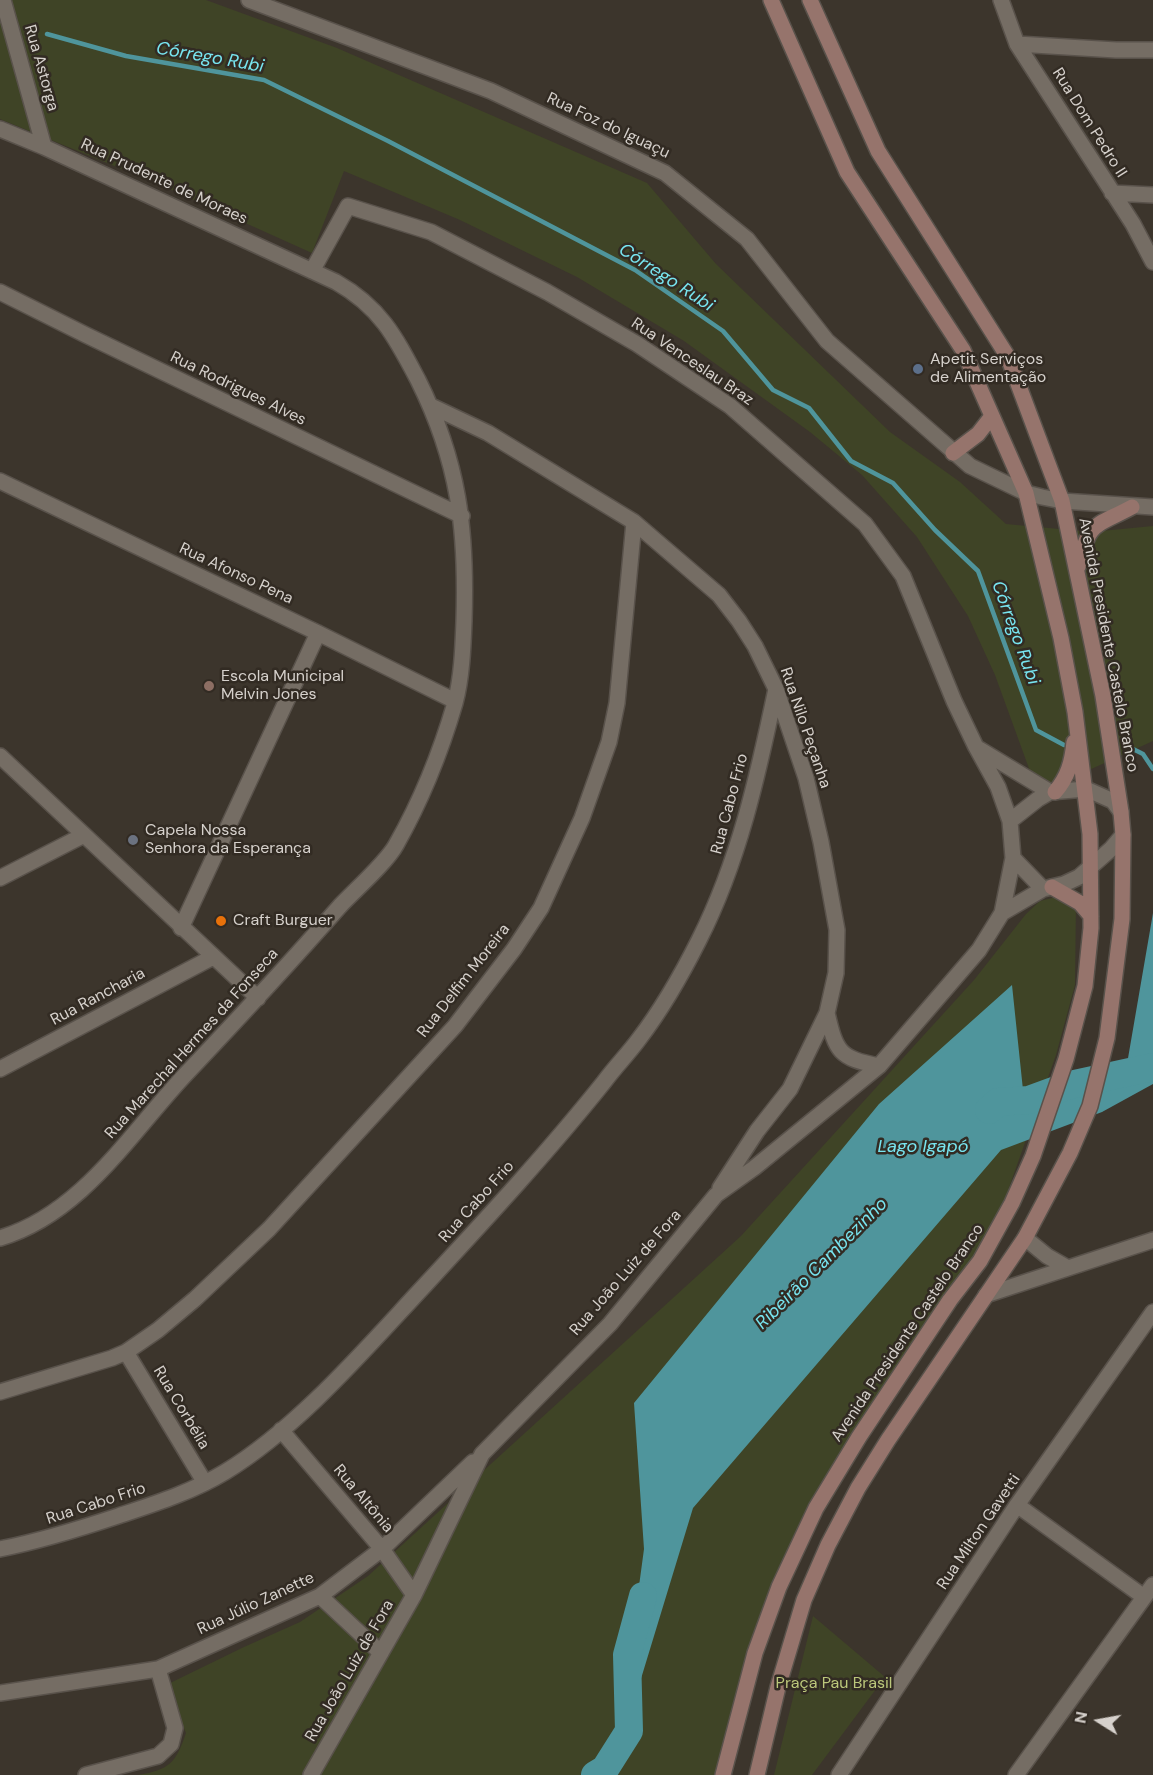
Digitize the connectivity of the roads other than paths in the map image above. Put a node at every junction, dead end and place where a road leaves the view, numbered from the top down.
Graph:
1 (3, 0) edge
2 (249, 0) edge
3 (771, 0) edge
4 (810, 0) edge
5 (1000, 0) edge
6 (1017, 44) junction
7 (1153, 50) edge
8 (0, 129) edge
9 (44, 147) junction
10 (1112, 193) junction
11 (1153, 195) edge
12 (1153, 262) edge
13 (312, 271) junction
14 (0, 292) edge
15 (431, 406) junction
16 (992, 416) junction
17 (953, 453) junction
18 (0, 481) edge
19 (1026, 493) junction
20 (1062, 501) junction
21 (1132, 507) junction
22 (1153, 507) edge
23 (462, 516) junction
24 (634, 522) junction
25 (1077, 573) junction
26 (318, 633) junction
27 (776, 689) junction
28 (455, 701) junction
29 (1075, 712) junction
30 (976, 747) junction
31 (0, 756) edge
32 (1086, 789) junction
33 (1052, 792) junction
34 (1121, 812) junction
35 (1010, 821) junction
36 (84, 835) junction
37 (1123, 835) junction
38 (1013, 858) junction
39 (1090, 865) junction
40 (0, 878) edge
41 (1048, 888) junction
42 (1002, 913) junction
43 (1091, 916) junction
44 (181, 927) junction
45 (213, 957) junction
46 (258, 998) junction
47 (827, 1013) junction
48 (879, 1066) junction
49 (0, 1068) edge
50 (716, 1195) junction
51 (0, 1238) edge
52 (1025, 1238) junction
53 (1153, 1240) edge
54 (1068, 1268) junction
55 (986, 1295) junction
56 (1153, 1312) edge
57 (126, 1352) junction
58 (0, 1392) edge
59 (281, 1430) junction
60 (482, 1454) junction
61 (205, 1483) junction
62 (1017, 1505) junction
63 (0, 1549) edge
64 (382, 1549) junction
65 (1149, 1591) edge
66 (414, 1594) junction
67 (320, 1596) junction
68 (381, 1653) junction
69 (158, 1669) junction
70 (0, 1693) edge
71 (86, 1775) edge
72 (311, 1775) edge
73 (723, 1775) edge
74 (757, 1775) edge
75 (839, 1775) edge
76 (1017, 1775) edge

1 - 9 street, Rua Astorga
2 - 17 street, Rua Foz do Iguaçu
3 - 16 main road, Avenida Presidente Castelo Branco
4 - 20 main road, Avenida Presidente Castelo Branco
5 - 6 street, Rua Dom Pedro II
6 - 7 street
6 - 10 street, Rua Dom Pedro II
8 - 9 street, Rua Prudente de Moraes
9 - 13 street, Rua Prudente de Moraes
10 - 11 street
10 - 12 street, Rua Dom Pedro II
13 - 15 street, Rua Marechal Hermes da Fonseca
13 - 30 street, Rua Venceslau Braz
14 - 23 street, Rua Rodrigues Alves
15 - 23 street, Rua Marechal Hermes da Fonseca
15 - 24 street, Rua Nilo Peçanha
16 - 17 main road
16 - 19 main road, Avenida Presidente Castelo Branco
17 - 19 street, Rua Foz do Iguaçu
18 - 26 street, Rua Afonso Pena
19 - 20 street, Rua Foz do Iguaçu
19 - 29 main road, Avenida Presidente Castelo Branco
20 - 21 street, Rua Foz do Iguaçu
20 - 25 main road, Avenida Presidente Castelo Branco
21 - 22 street, Rua Foz do Iguaçu
21 - 25 main road
23 - 28 street, Rua Marechal Hermes da Fonseca
24 - 27 street, Rua Nilo Peçanha
24 - 57 street, Rua Delfim Moreira
25 - 34 main road, Avenida Presidente Castelo Branco
26 - 28 street, Rua Afonso Pena
26 - 44 street
27 - 47 street, Rua Nilo Peçanha
27 - 59 street, Rua Cabo Frio
28 - 46 street, Rua Marechal Hermes da Fonseca
29 - 32 main road, Avenida Presidente Castelo Branco
29 - 33 main road
30 - 33 street
30 - 35 street, Rua Venceslau Braz
31 - 36 street
32 - 33 street
32 - 34 street
32 - 39 main road, Avenida Presidente Castelo Branco
33 - 35 street
34 - 37 main road, Avenida Presidente Castelo Branco
35 - 38 street
36 - 40 street
36 - 44 street
37 - 39 street
37 - 52 main road, Avenida Presidente Castelo Branco
38 - 41 street
38 - 42 street, Rua João Luiz de Fora
39 - 41 street
39 - 43 main road, Avenida Presidente Castelo Branco
41 - 42 street, Rua João Luiz de Fora
41 - 43 main road
42 - 48 street, Rua João Luiz de Fora
43 - 73 main road, Avenida Presidente Castelo Branco
44 - 45 street
45 - 46 street
45 - 49 street, Rua Rancharia
46 - 51 street, Rua Marechal Hermes da Fonseca
47 - 48 street
47 - 50 street
48 - 50 street, Rua João Luiz de Fora
50 - 60 street, Rua João Luiz de Fora
52 - 54 street
52 - 55 main road, Avenida Presidente Castelo Branco
53 - 54 street
54 - 55 street
55 - 74 main road, Avenida Presidente Castelo Branco
56 - 62 street, Rua Milton Gavetti
57 - 58 street, Rua Delfim Moreira
57 - 61 street, Rua Corbélia
59 - 61 street, Rua Cabo Frio
59 - 64 street, Rua Altônia
60 - 64 street, Rua Júlio Zanette
60 - 66 street, Rua João Luiz de Fora
61 - 63 street, Rua Cabo Frio
62 - 65 street
62 - 75 street, Rua Milton Gavetti
64 - 66 street, Rua Altônia
64 - 67 street, Rua Júlio Zanette
65 - 76 street
66 - 68 street, Rua João Luiz de Fora
67 - 68 street
67 - 69 street, Rua Júlio Zanette
68 - 72 street, Rua João Luiz de Fora
69 - 70 street, Rua Júlio Zanette
69 - 71 street

